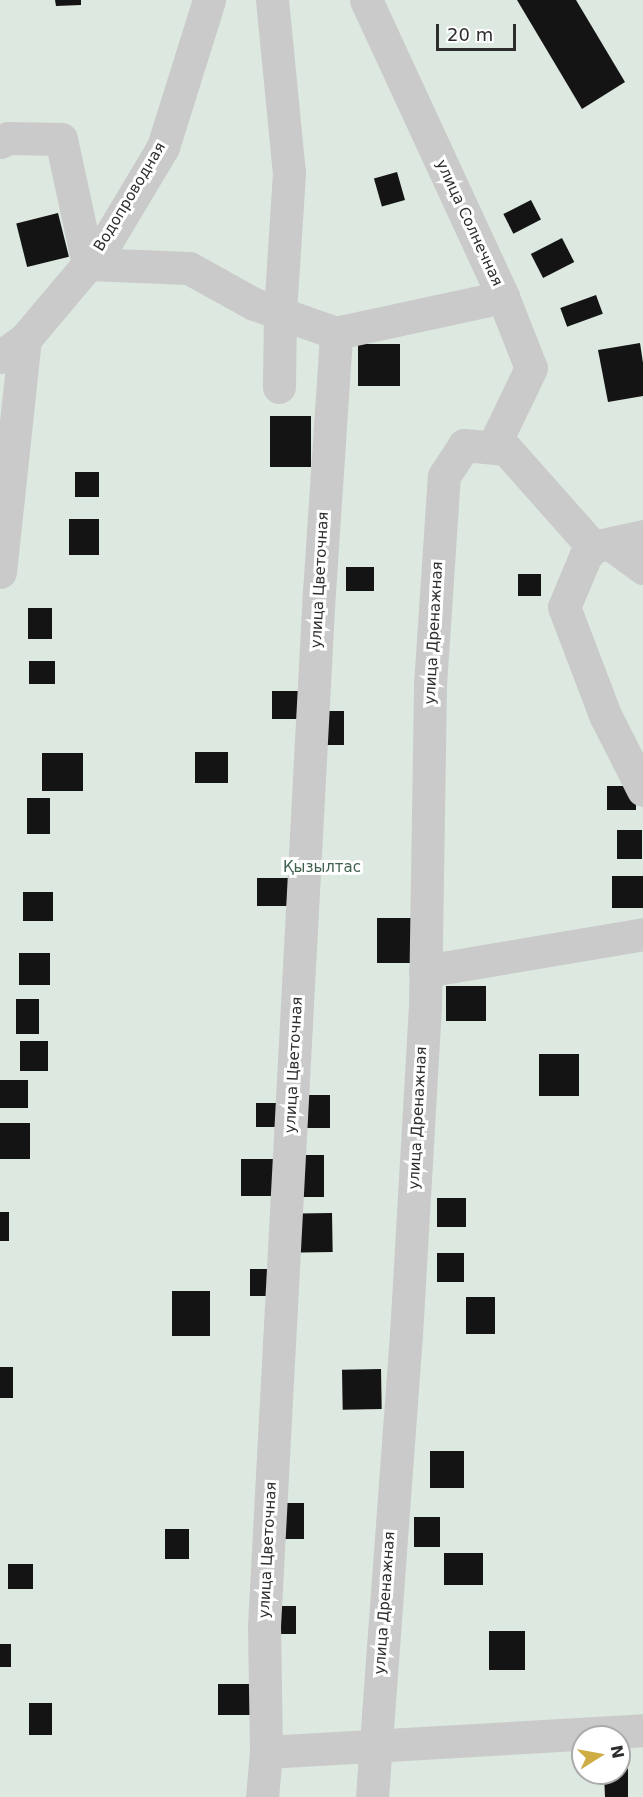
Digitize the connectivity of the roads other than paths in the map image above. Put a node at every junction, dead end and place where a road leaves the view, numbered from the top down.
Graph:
1 (209, 0) edge
2 (272, 0) edge
3 (366, 0) edge
4 (0, 142) edge
5 (87, 264) junction
6 (503, 297) junction
7 (280, 314) junction
8 (336, 333) junction
9 (12, 348) edge
10 (279, 387) dead end
11 (479, 446) junction
12 (643, 536) edge
13 (601, 545) junction
14 (643, 568) edge
15 (0, 572) edge
16 (643, 790) edge
17 (643, 934) edge
18 (425, 971) junction
19 (643, 1730) edge
20 (374, 1747) junction
21 (266, 1752) junction
22 (262, 1797) edge
23 (372, 1797) edge

1 - 5 street, Водопроводная
2 - 7 street
3 - 6 street, улица Солнечная
4 - 5 street
5 - 7 street
5 - 9 street, Водопроводная
6 - 8 street
6 - 11 street, улица Солнечная
7 - 8 street
7 - 10 street
8 - 21 street, улица Цветочная
9 - 15 street
11 - 13 street
11 - 18 street, улица Дренажная
12 - 13 street
13 - 14 street
13 - 16 street
17 - 18 street
18 - 20 street, улица Дренажная
19 - 20 street
20 - 21 street
20 - 23 street, улица Дренажная
21 - 22 street, улица Цветочная

